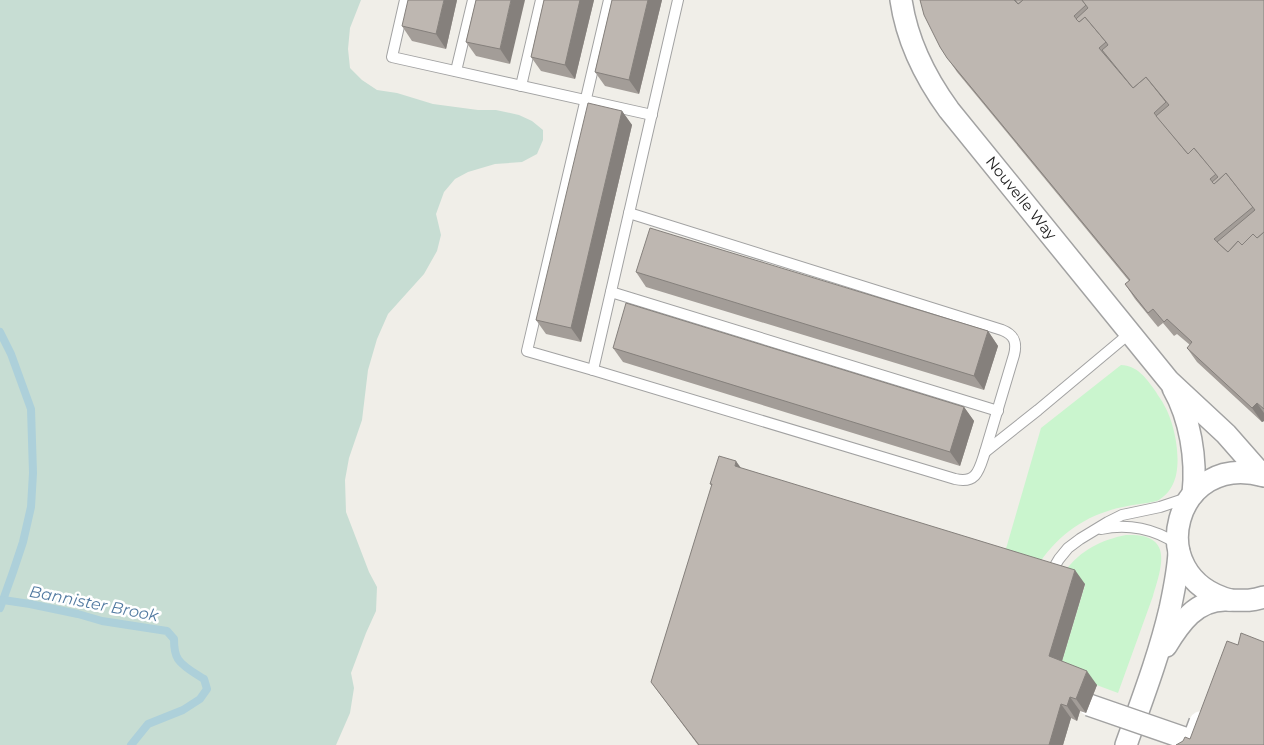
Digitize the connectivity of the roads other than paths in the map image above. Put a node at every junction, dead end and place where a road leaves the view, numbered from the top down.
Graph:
1 (405, 0) edge
2 (473, 0) edge
3 (541, 0) edge
4 (610, 0) edge
5 (678, 0) edge
6 (901, 0) edge
7 (456, 71) junction
8 (521, 86) junction
9 (586, 100) junction
10 (652, 115) junction
11 (629, 213) junction
12 (611, 292) junction
13 (1130, 333) junction
14 (593, 370) junction
15 (1169, 381) junction
16 (998, 411) junction
17 (985, 452) junction
18 (1263, 476) edge
19 (1192, 495) junction
20 (1093, 531) junction
21 (1178, 548) junction
22 (1050, 574) edge
23 (1260, 599) edge
24 (1230, 600) junction
25 (1154, 670) junction
26 (1089, 705) dead end
27 (1208, 724) edge
28 (1126, 745) edge

1 - 7 lane
2 - 7 lane
3 - 8 lane
4 - 9 lane
5 - 10 lane
6 - 13 street, Nouvelle Way
7 - 8 lane
8 - 9 lane
9 - 10 lane
9 - 14 lane
10 - 11 lane
11 - 12 lane
11 - 16 lane
12 - 14 lane
12 - 16 lane
13 - 15 street, Nouvelle Way
13 - 17 lane
14 - 17 lane
15 - 18 street, Nouvelle Way
15 - 19 street, Nouvelle Way
16 - 17 lane
18 - 19 street
19 - 20 lane
19 - 21 street
20 - 21 lane
20 - 22 lane
21 - 24 street
21 - 25 street
23 - 24 street
24 - 25 street
25 - 28 street
26 - 27 street, bridge

